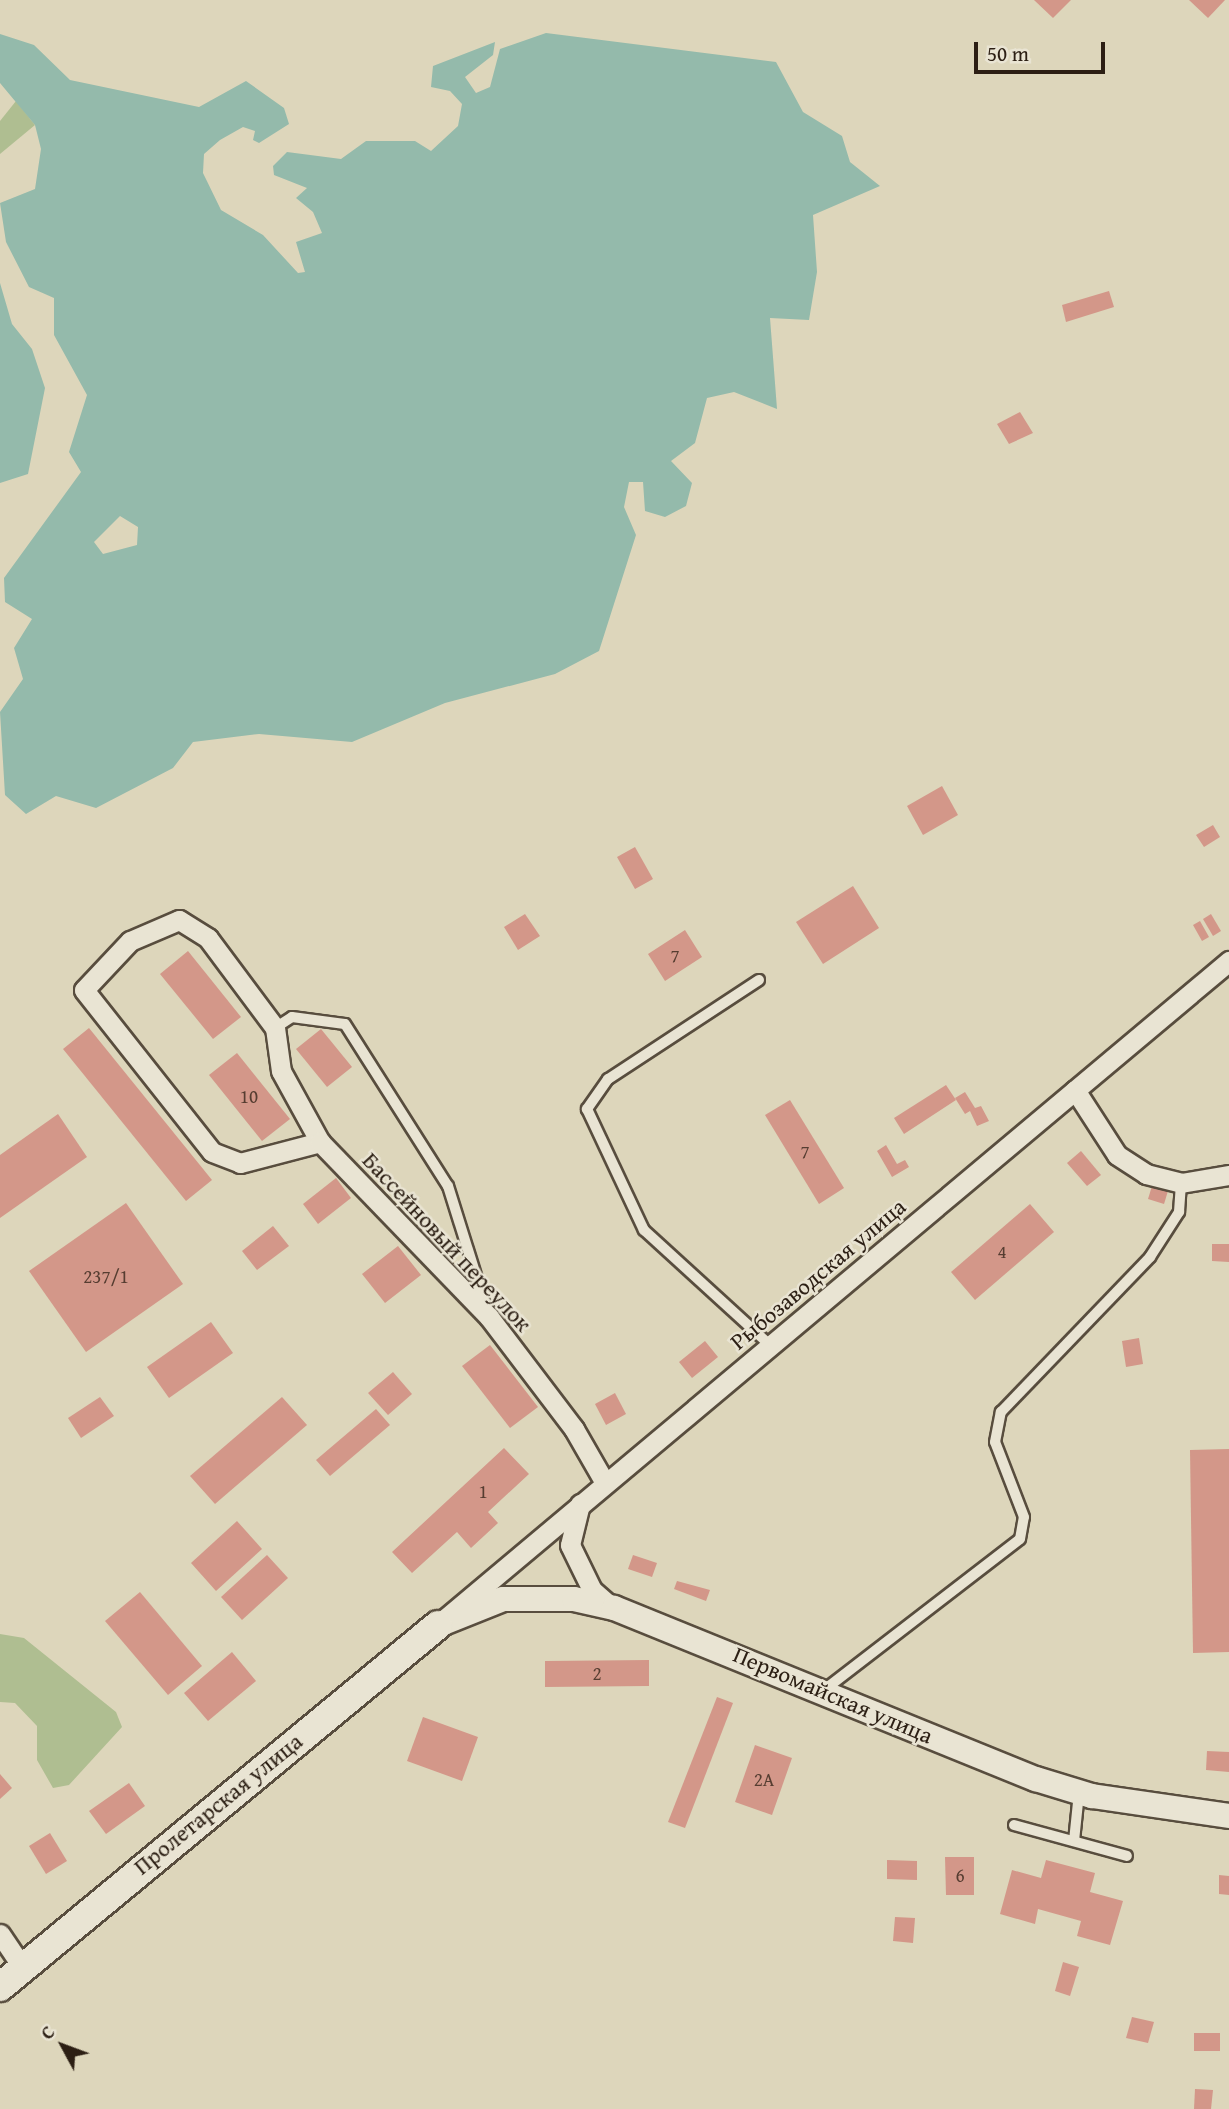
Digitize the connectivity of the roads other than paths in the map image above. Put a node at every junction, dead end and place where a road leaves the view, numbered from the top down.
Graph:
1 (1229, 961) edge
2 (760, 980) dead end
3 (275, 1028) junction
4 (1075, 1090) junction
5 (320, 1142) junction
6 (1229, 1175) edge
7 (1181, 1183) junction
8 (489, 1317) junction
9 (771, 1346) junction
10 (605, 1483) junction
11 (580, 1504) junction
12 (614, 1608) junction
13 (438, 1625) junction
14 (824, 1690) junction
15 (1079, 1792) junction
16 (1229, 1816) edge
17 (1014, 1825) dead end
18 (1074, 1841) junction
19 (1127, 1856) dead end
20 (0, 1934) edge
21 (23, 1968) junction
22 (0, 1987) edge

1 - 4 street, Рыбозаводская улица
2 - 9 lane
3 - 5 street, Бассейновый переулок
3 - 5 street, Бассейновый переулок
3 - 8 lane
4 - 7 street
4 - 9 street, Рыбозаводская улица
5 - 8 street, Бассейновый переулок
6 - 7 street
7 - 14 lane
8 - 10 street, Бассейновый переулок
9 - 10 street, Рыбозаводская улица
10 - 11 street, Рыбозаводская улица
11 - 12 street
11 - 13 street, Рыбозаводская улица
12 - 13 street, Первомайская улица
12 - 14 street, Первомайская улица
13 - 21 main road, Пролетарская улица
14 - 15 street, Первомайская улица
15 - 16 street, Первомайская улица
15 - 18 lane
17 - 18 lane
18 - 19 lane
20 - 21 street
21 - 22 main road, Пролетарская улица

